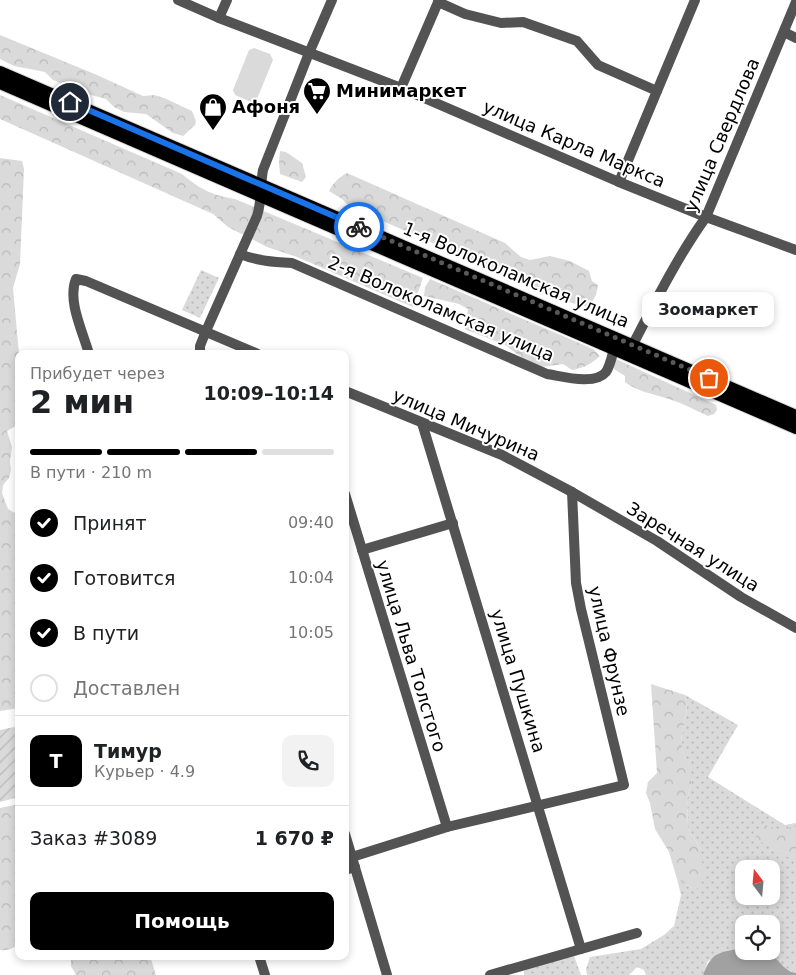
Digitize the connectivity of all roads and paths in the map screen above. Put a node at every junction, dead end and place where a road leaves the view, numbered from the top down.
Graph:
1 (178, 0) edge
2 (227, 0) edge
3 (332, 0) edge
4 (695, 0) edge
5 (438, 1) edge
6 (796, 2) edge
7 (219, 18) junction
8 (784, 32) junction
9 (796, 38) edge
10 (308, 53) junction
11 (0, 72) edge
12 (0, 83) edge
13 (401, 88) junction
14 (656, 91) junction
15 (619, 182) junction
16 (260, 191) junction
17 (706, 218) junction
18 (796, 250) edge
19 (240, 254) junction
20 (206, 331) junction
21 (614, 349) junction
22 (88, 350) edge
23 (200, 350) edge
24 (249, 350) edge
25 (630, 350) junction
26 (349, 393) edge
27 (796, 416) edge
28 (422, 423) junction
29 (796, 428) edge
30 (572, 492) junction
31 (349, 507) edge
32 (453, 524) junction
33 (362, 550) junction
34 (796, 628) edge
35 (538, 805) junction
36 (447, 827) junction
37 (349, 846) edge
38 (354, 862) junction
39 (349, 866) edge
40 (637, 933) dead end
41 (581, 949) junction
42 (260, 960) edge
43 (265, 975) edge
44 (387, 975) edge
45 (490, 975) edge

1 - 7 street, улица Карла Маркса
2 - 7 street
3 - 10 street
4 - 14 street
5 - 13 street
5 - 14 street
6 - 8 street, улица Свердлова
7 - 10 street, улица Карла Маркса
8 - 9 street
8 - 17 street, улица Свердлова
10 - 13 street, улица Карла Маркса
10 - 16 street
11 - 16 main road, 1-я Волоколамская улица
12 - 16 main road, 1-я Волоколамская улица
13 - 15 street, улица Карла Маркса
14 - 15 street
15 - 17 street, улица Карла Маркса
16 - 19 street
16 - 21 main road, 1-я Волоколамская улица
16 - 25 main road, 1-я Волоколамская улица
17 - 18 street, улица Карла Маркса
17 - 25 street, улица Свердлова
19 - 20 street
19 - 21 street, 2-я Волоколамская улица
20 - 22 street
20 - 23 street
20 - 24 street
21 - 25 main road, 1-я Волоколамская улица
25 - 27 main road
25 - 29 main road
26 - 28 street, улица Мичурина
28 - 30 street, улица Мичурина
28 - 32 street, улица Пушкина
30 - 34 street, Заречная улица
30 - 35 street, улица Фрунзе
31 - 33 street, улица Льва Толстого
32 - 33 street
32 - 35 street, улица Пушкина
33 - 36 street, улица Льва Толстого
35 - 36 street
35 - 41 street, улица Пушкина
36 - 38 street
37 - 38 street
38 - 39 street
38 - 44 street
40 - 41 street
41 - 45 street
42 - 43 street

